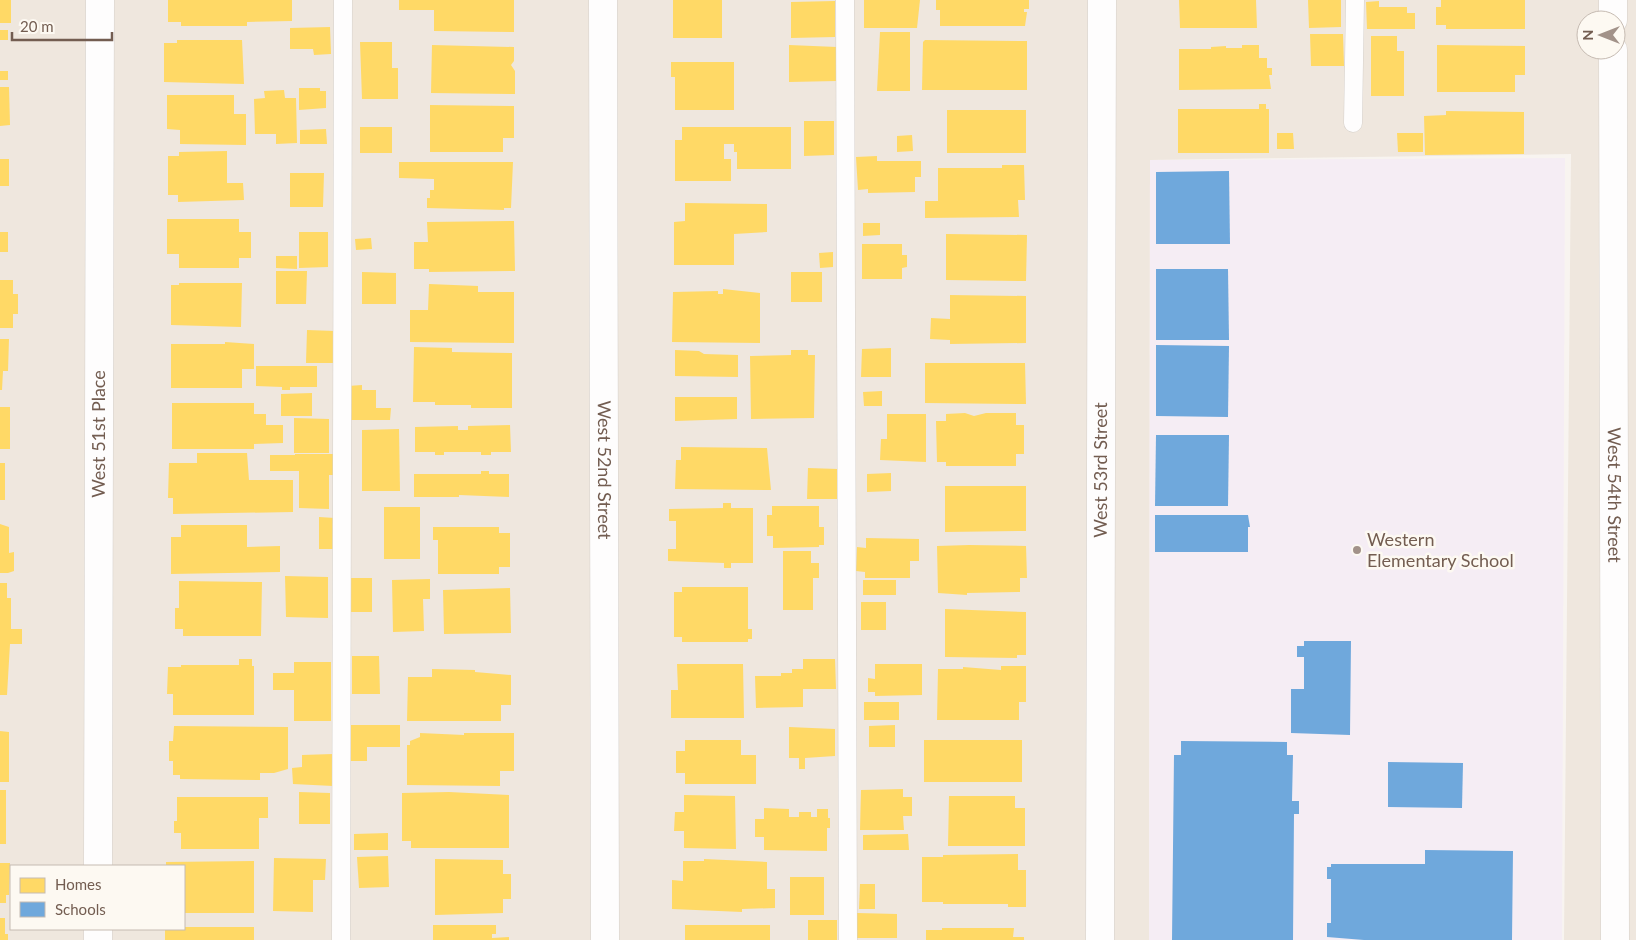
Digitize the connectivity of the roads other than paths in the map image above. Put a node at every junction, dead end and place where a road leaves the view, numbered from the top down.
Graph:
1 (100, 0) edge
2 (343, 0) edge
3 (603, 0) edge
4 (845, 0) edge
5 (1102, 0) edge
6 (1354, 0) edge
7 (1613, 60) edge
8 (1353, 123) dead end
9 (98, 865) edge
10 (341, 940) edge
11 (605, 940) edge
12 (848, 940) edge
13 (1100, 940) edge
14 (1615, 940) edge

1 - 9 street, West 51st Place
2 - 10 lane
3 - 11 street, West 52nd Street
4 - 12 lane
5 - 13 street, West 53rd Street
6 - 8 lane
7 - 14 street, West 54th Street

